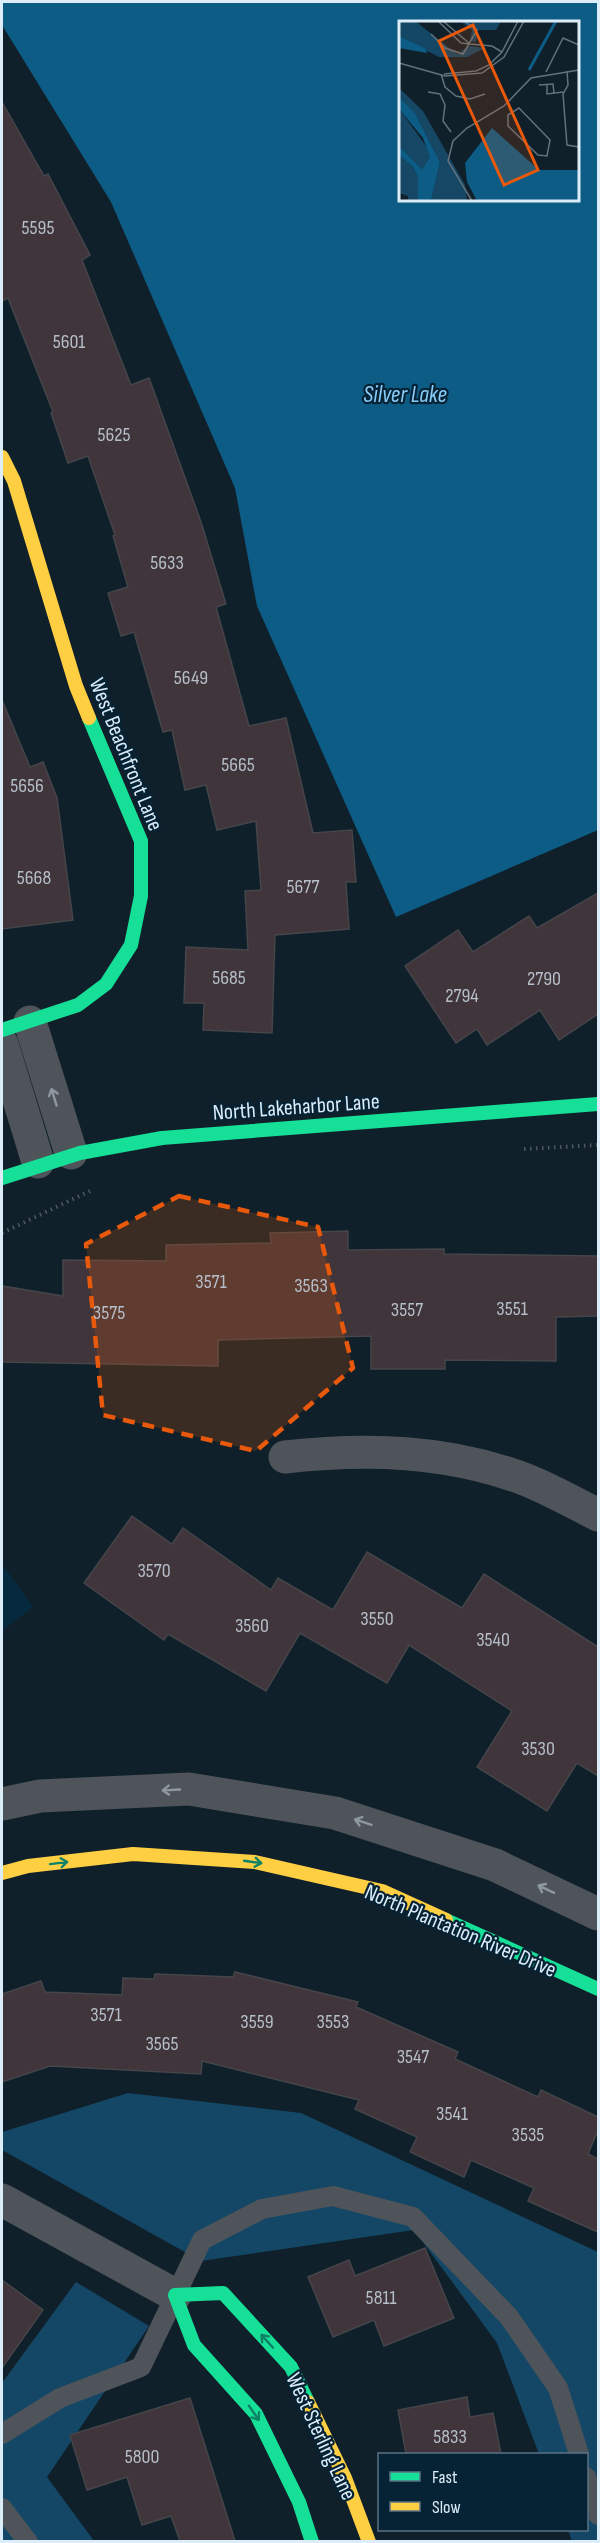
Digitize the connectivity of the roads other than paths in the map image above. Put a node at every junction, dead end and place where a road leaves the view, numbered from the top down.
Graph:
1 (2, 457) edge
2 (16, 1026) edge
3 (2, 1044) edge
4 (598, 1104) edge
5 (71, 1153) junction
6 (38, 1162) junction
7 (2, 1178) edge
8 (285, 1457) dead end
9 (598, 1515) edge
10 (2, 1804) edge
11 (2, 1873) edge
12 (598, 1914) edge
13 (598, 1989) edge
14 (2, 2200) edge
15 (175, 2295) junction
16 (2, 2434) edge
17 (579, 2453) edge
18 (588, 2483) edge
19 (2, 2508) edge
20 (598, 2515) edge
21 (28, 2541) edge
22 (312, 2541) edge
23 (369, 2541) edge

1 - 2 street, West Beachfront Lane
5 -> 2 street
3 - 6 street
4 - 5 street, North Lakeharbor Lane
5 - 6 street, North Lakeharbor Lane
6 - 7 street, North Lakeharbor Lane
8 - 9 street
12 -> 10 street
11 -> 13 street, North Plantation River Drive
14 - 15 street, West Sterling Lane
15 - 16 lane
15 - 17 lane
15 -> 22 street
23 -> 15 street, West Sterling Lane
18 - 20 lane
19 - 21 lane

